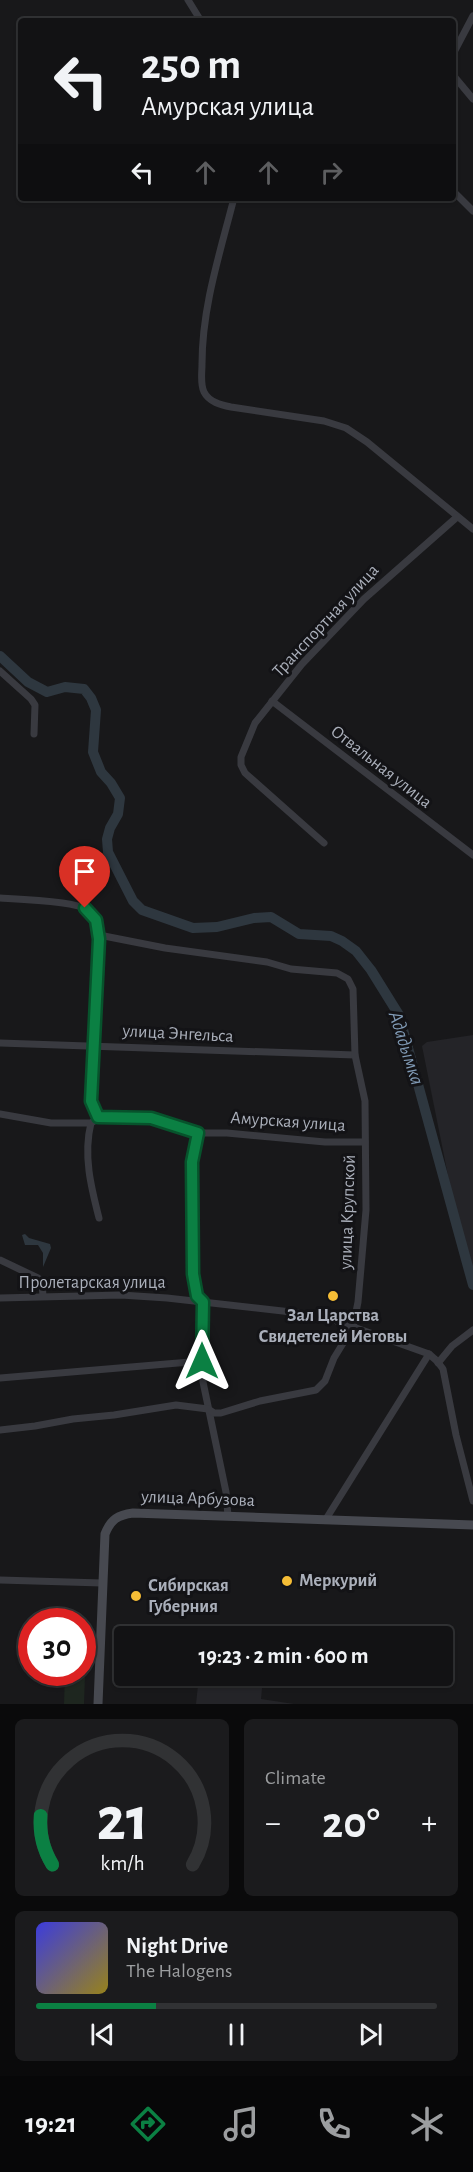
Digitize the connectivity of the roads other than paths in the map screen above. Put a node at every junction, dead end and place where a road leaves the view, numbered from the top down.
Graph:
1 (188, 0) edge
2 (473, 16) edge
3 (199, 18) edge
4 (456, 48) edge
5 (456, 79) edge
6 (473, 99) edge
7 (456, 194) edge
8 (233, 201) edge
9 (473, 211) edge
10 (457, 517) junction
11 (473, 529) edge
12 (0, 671) edge
13 (272, 701) junction
14 (34, 734) dead end
15 (324, 843) dead end
16 (473, 855) edge
17 (0, 898) edge
18 (99, 935) junction
19 (0, 1043) edge
20 (94, 1045) junction
21 (355, 1055) junction
22 (0, 1114) edge
23 (98, 1117) junction
24 (91, 1123) junction
25 (198, 1133) junction
26 (365, 1142) junction
27 (99, 1218) dead end
28 (0, 1260) edge
29 (43, 1296) junction
30 (0, 1298) edge
31 (203, 1302) junction
32 (354, 1327) junction
33 (473, 1330) edge
34 (429, 1354) junction
35 (202, 1361) junction
36 (438, 1363) junction
37 (0, 1378) edge
38 (208, 1408) junction
39 (0, 1430) edge
40 (473, 1501) edge
41 (228, 1516) junction
42 (326, 1519) junction
43 (473, 1526) edge
44 (0, 1580) edge
45 (102, 1583) junction
46 (98, 1704) edge

1 - 3 street
2 - 4 street
5 - 6 street
7 - 9 street
8 - 10 street
10 - 11 street
10 - 13 street, Транспортная улица
12 - 14 street
13 - 15 street, Транспортная улица
13 - 16 street, Отвальная улица
17 - 18 street
18 - 20 street
18 - 21 street, улица Крупской
19 - 20 street, улица Энгельса
20 - 21 street, улица Энгельса
20 - 23 street
21 - 26 street, улица Крупской
22 - 24 street
23 - 24 street
23 - 25 street, Амурская улица
24 - 27 street
25 - 26 street, Амурская улица
25 - 31 street
26 - 32 street, улица Крупской
28 - 29 street
29 - 30 street, Пролетарская улица
29 - 31 street, Пролетарская улица
31 - 32 street, Пролетарская улица
31 - 35 street
32 - 34 street, Пролетарская улица
32 - 38 street, улица Крупской
33 - 36 street
34 - 36 street
34 - 42 street
35 - 37 street
35 - 38 street
36 - 40 street
38 - 39 street, улица Крупской
38 - 41 street
41 - 42 street, улица Арбузова
41 - 45 street, улица Арбузова
42 - 43 street, улица Арбузова
44 - 45 street
45 - 46 street, улица Арбузова

